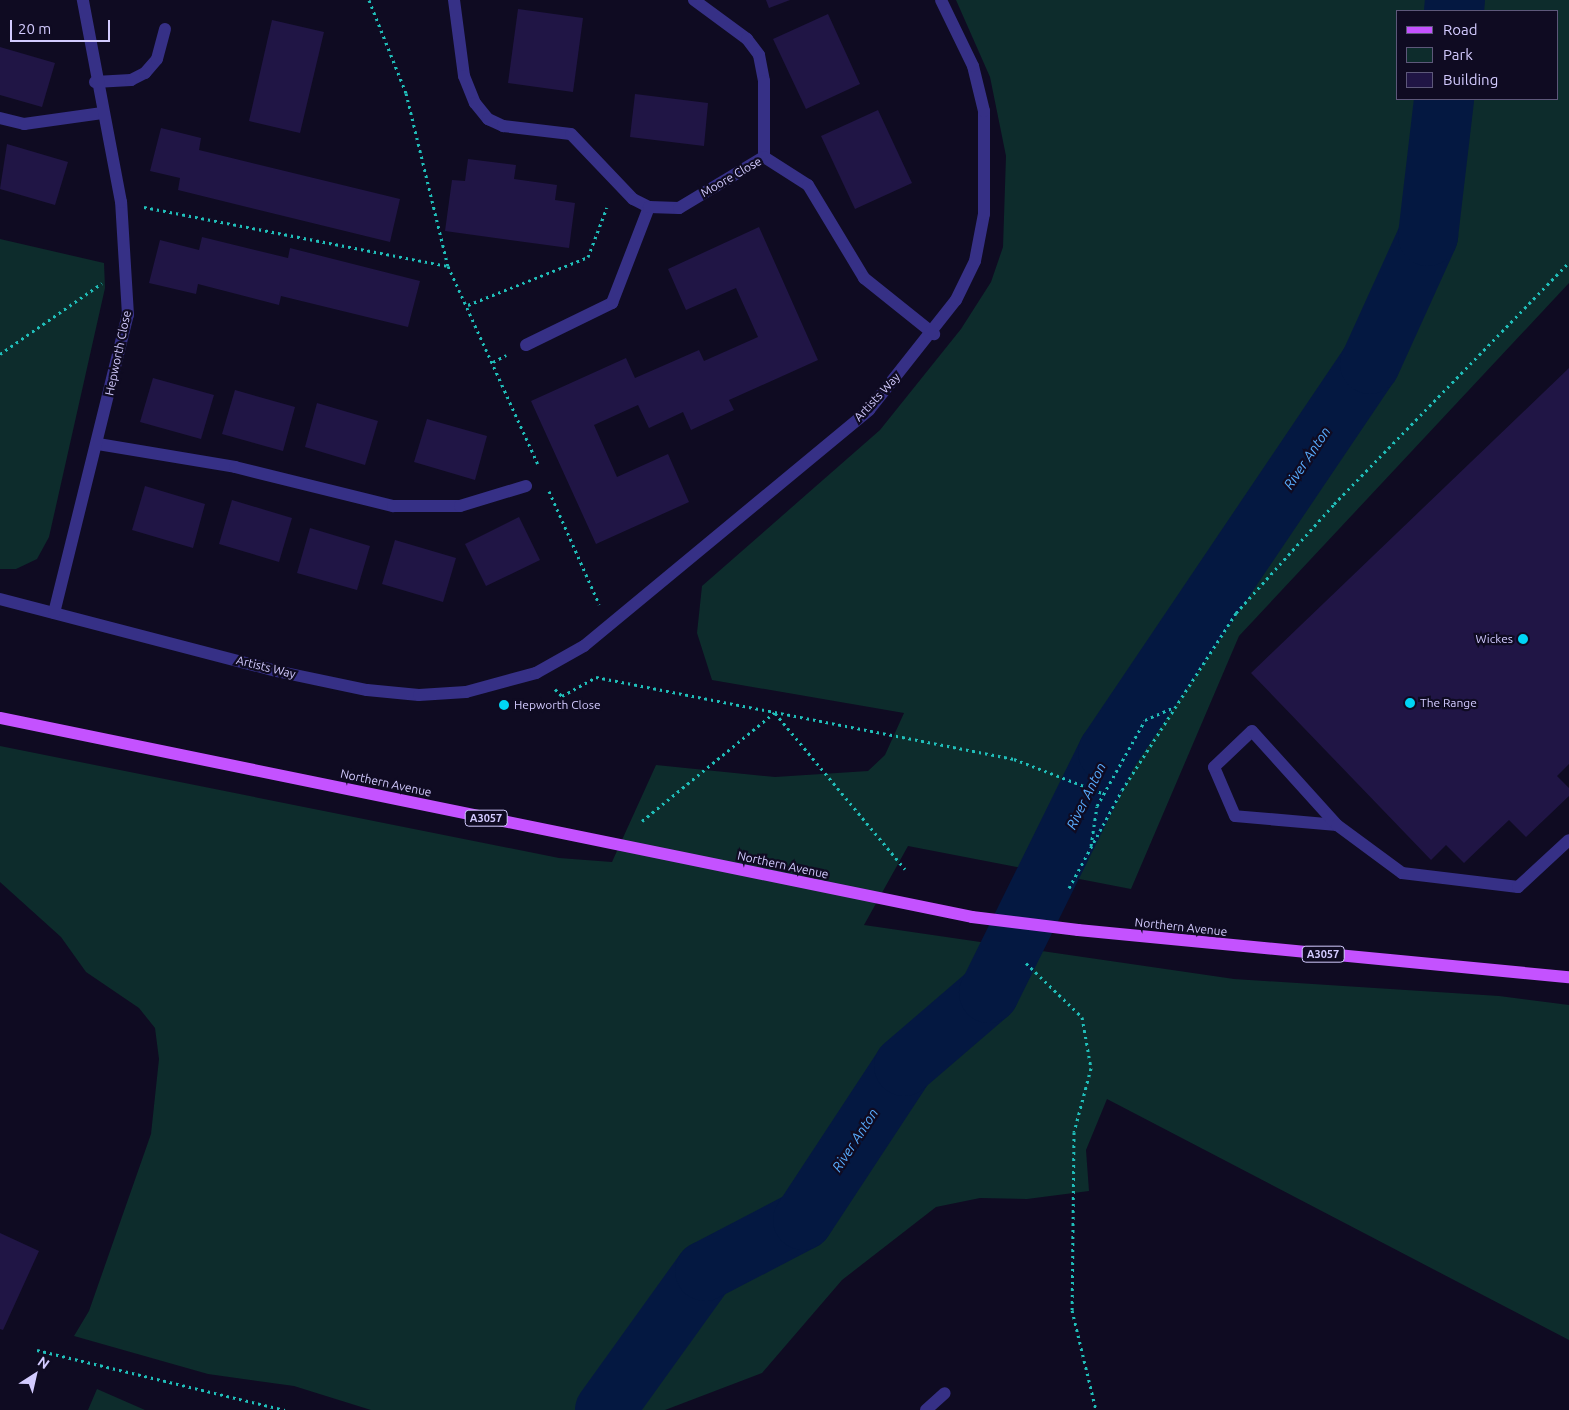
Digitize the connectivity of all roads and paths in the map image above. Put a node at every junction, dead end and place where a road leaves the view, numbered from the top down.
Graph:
1 (83, 0) edge
2 (369, 0) edge
3 (454, 0) edge
4 (694, 0) edge
5 (941, 0) edge
6 (166, 29) dead end
7 (95, 82) junction
8 (102, 113) junction
9 (0, 118) edge
10 (764, 157) junction
11 (616, 180) junction
12 (121, 202) junction
13 (649, 207) junction
14 (1569, 262) edge
15 (127, 266) junction
16 (448, 266) junction
17 (468, 306) junction
18 (934, 334) junction
19 (526, 345) dead end
20 (0, 354) edge
21 (98, 444) junction
22 (539, 468) dead end
23 (526, 486) dead end
24 (547, 486) dead end
25 (0, 599) edge
26 (54, 613) junction
27 (611, 627) junction
28 (536, 673) junction
29 (1172, 708) junction
30 (775, 713) junction
31 (0, 718) edge
32 (1102, 793) junction
33 (642, 821) dead end
34 (1337, 825) junction
35 (1569, 840) edge
36 (1090, 849) junction
37 (905, 869) dead end
38 (1069, 888) dead end
39 (1026, 963) dead end
40 (1569, 977) edge
41 (38, 1350) dead end
42 (945, 1393) dead end
43 (285, 1410) edge
44 (926, 1410) edge
45 (1096, 1410) edge

1 - 7 street, Hepworth Close
2 - 16 path
3 - 11 street
4 - 10 street
5 - 18 street, Artists Way
6 - 7 street
7 - 8 street, Hepworth Close
8 - 9 street
8 - 12 street, Hepworth Close
10 - 13 street, Moore Close
10 - 18 street, Moore Close
11 - 13 street
11 - 17 path
12 - 15 street, Hepworth Close
12 - 16 path
13 - 19 street
14 - 29 path
15 - 20 path
15 - 21 street, Hepworth Close
16 - 17 path
17 - 22 path
18 - 27 street, Artists Way
21 - 23 street
21 - 26 street, Hepworth Close
24 - 27 path
25 - 26 street, Artists Way
26 - 28 street, Artists Way
27 - 28 street, Artists Way
28 - 30 path
29 - 32 path
29 - 36 path
30 - 32 path
30 - 33 path
30 - 37 path
31 - 40 main road, Northern Avenue / A3057, bridge
32 - 36 path
34 - 34 street
34 - 35 street
36 - 38 path
39 - 45 path
41 - 43 path
42 - 44 street

